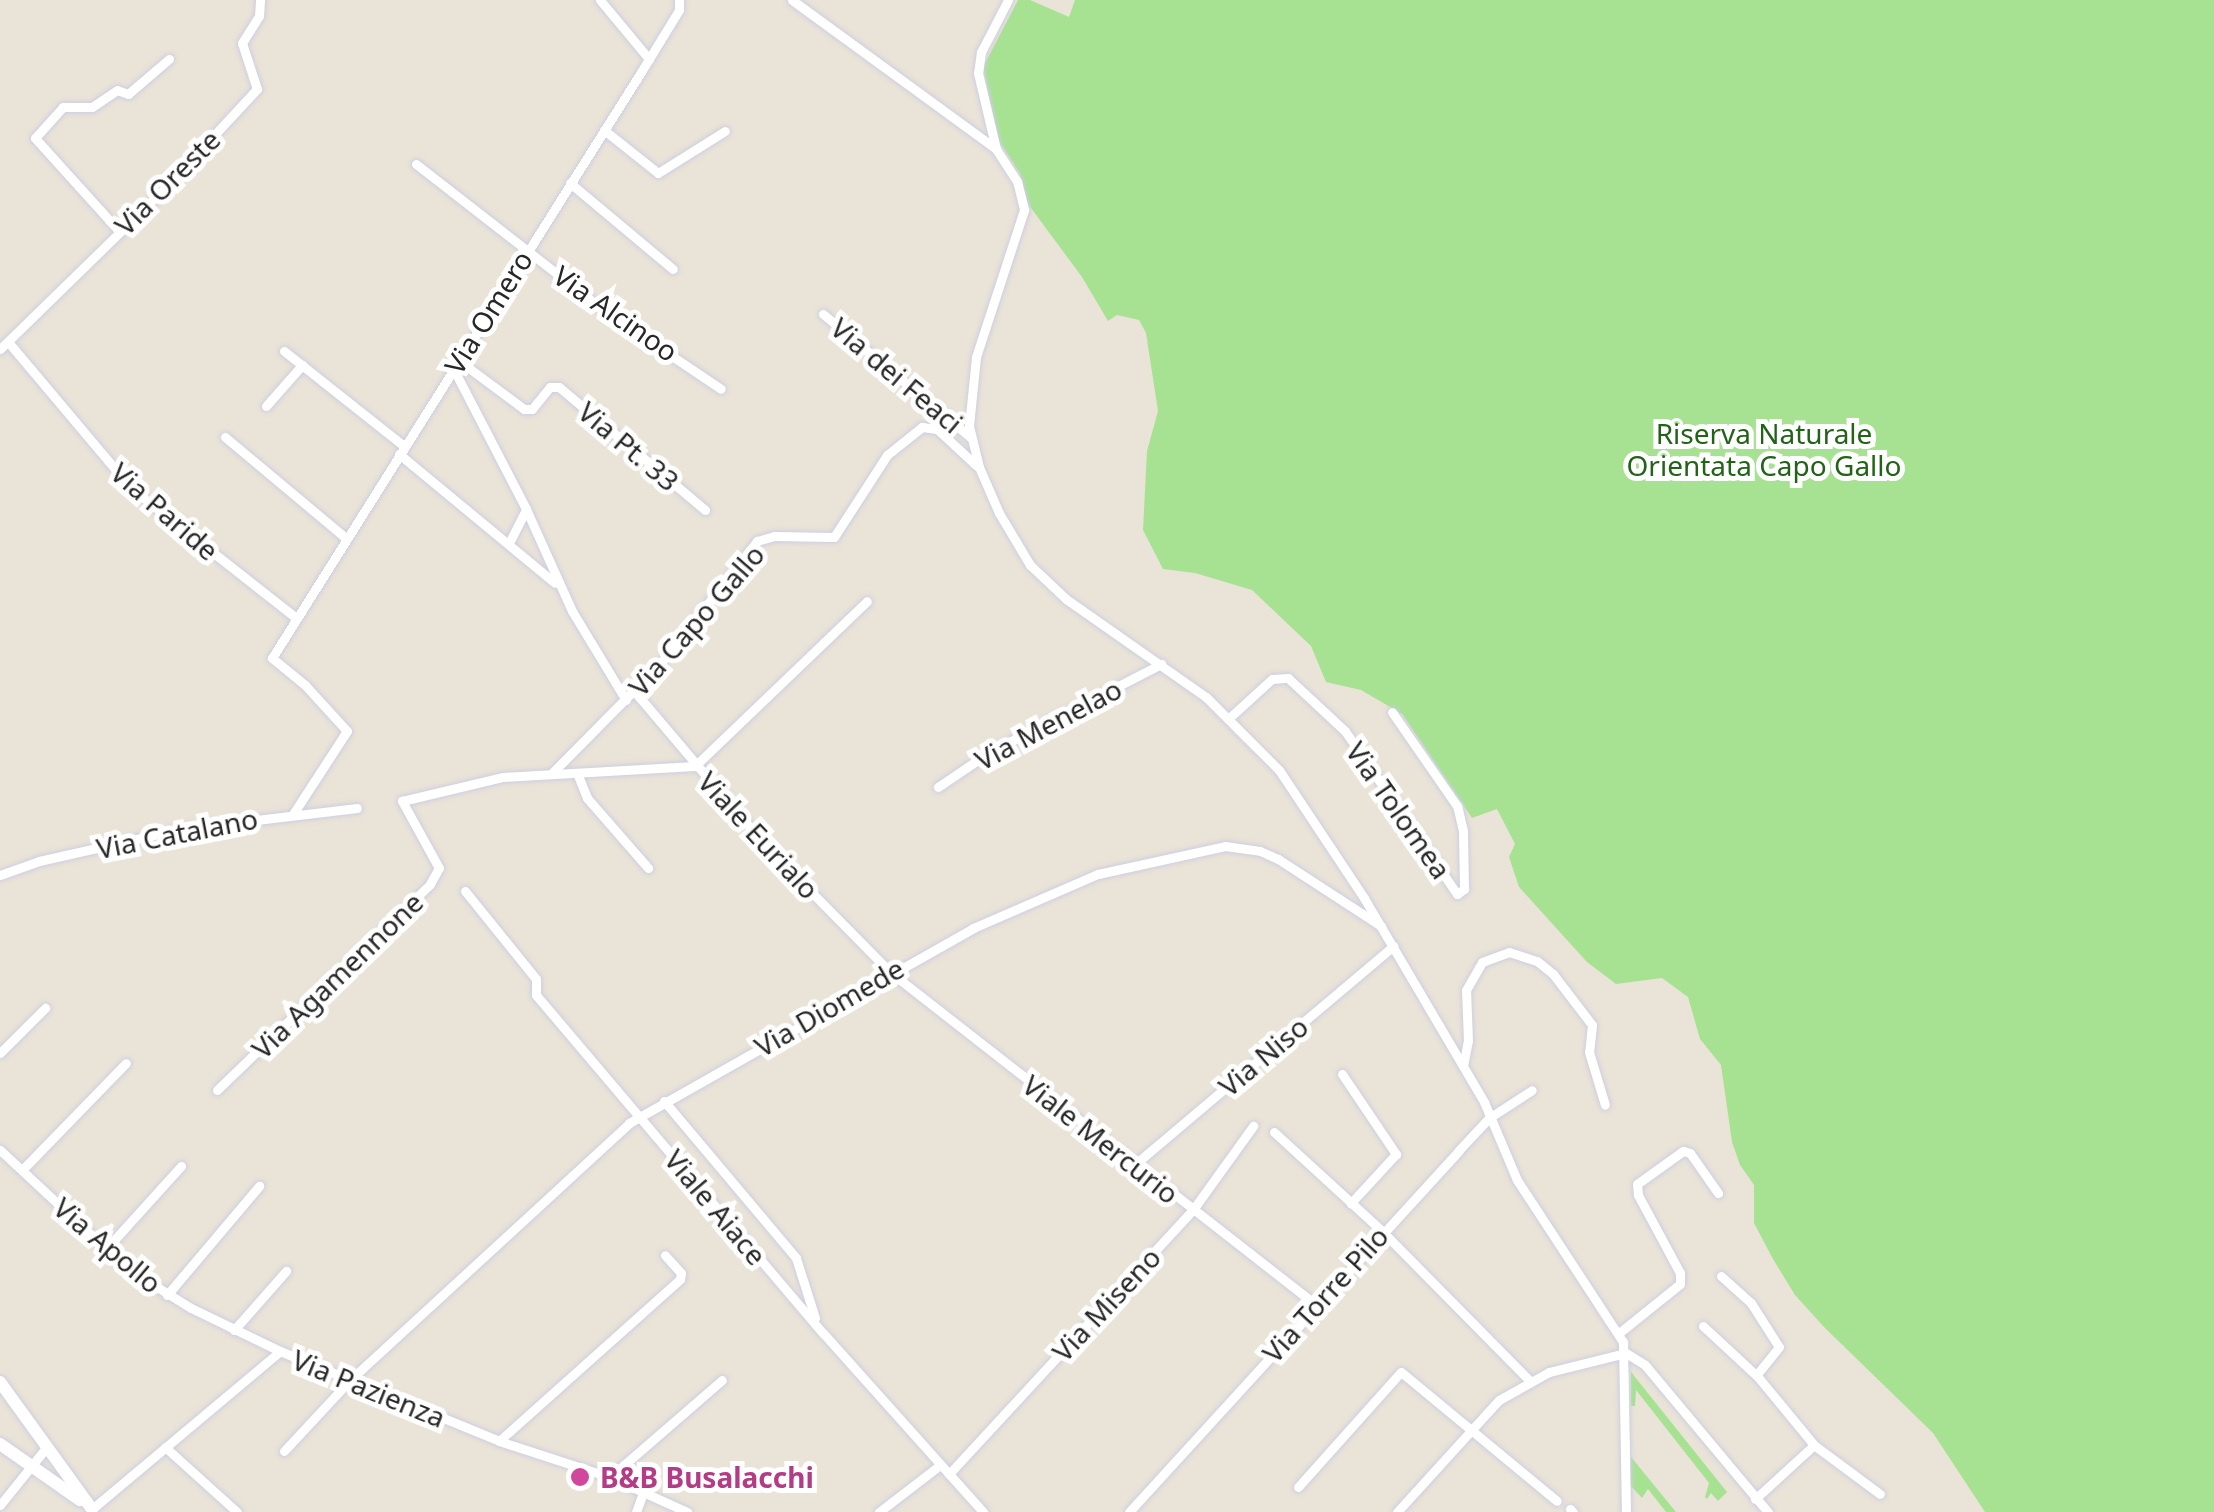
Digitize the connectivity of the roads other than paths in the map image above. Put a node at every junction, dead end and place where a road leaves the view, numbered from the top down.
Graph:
1 (260, 0) edge
2 (600, 0) edge
3 (679, 0) edge
4 (792, 0) edge
5 (1008, 0) edge
6 (169, 59) dead end
7 (650, 59) junction
8 (604, 130) junction
9 (726, 130) dead end
10 (996, 149) junction
11 (416, 164) dead end
12 (570, 183) junction
13 (119, 230) junction
14 (528, 250) junction
15 (673, 270) dead end
16 (823, 314) dead end
17 (4, 346) edge
18 (284, 351) dead end
19 (456, 364) junction
20 (302, 366) junction
21 (721, 389) dead end
22 (266, 406) dead end
23 (224, 437) dead end
24 (970, 437) junction
25 (402, 450) junction
26 (979, 467) junction
27 (526, 509) junction
28 (705, 510) dead end
29 (346, 538) junction
30 (510, 541) junction
31 (867, 602) dead end
32 (572, 611) junction
33 (295, 621) junction
34 (1161, 664) junction
35 (630, 696) junction
36 (1392, 712) dead end
37 (1228, 719) junction
38 (695, 766) junction
39 (552, 773) junction
40 (577, 773) junction
41 (938, 787) dead end
42 (357, 808) dead end
43 (292, 814) junction
44 (648, 868) dead end
45 (0, 875) edge
46 (466, 892) dead end
47 (1382, 926) junction
48 (1393, 946) junction
49 (890, 972) junction
50 (45, 1008) dead end
51 (0, 1053) edge
52 (126, 1063) dead end
53 (1464, 1066) junction
54 (1342, 1074) dead end
55 (216, 1090) dead end
56 (1532, 1090) dead end
57 (664, 1101) junction
58 (1605, 1106) dead end
59 (639, 1116) junction
60 (1489, 1118) junction
61 (1253, 1126) dead end
62 (1274, 1132) dead end
63 (0, 1150) edge
64 (181, 1166) dead end
65 (1133, 1166) junction
66 (22, 1170) junction
67 (258, 1186) dead end
68 (1718, 1193) dead end
69 (1351, 1203) junction
70 (1192, 1211) junction
71 (1382, 1231) junction
72 (106, 1249) junction
73 (665, 1255) dead end
74 (286, 1272) dead end
75 (1721, 1276) dead end
76 (166, 1294) junction
77 (1315, 1304) junction
78 (1703, 1326) dead end
79 (234, 1330) junction
80 (1619, 1333) junction
81 (824, 1334) junction
82 (280, 1351) junction
83 (1626, 1353) junction
84 (1756, 1375) junction
85 (350, 1380) junction
86 (722, 1380) dead end
87 (1530, 1381) junction
88 (0, 1382) edge
89 (1468, 1430) junction
90 (499, 1441) junction
91 (0, 1444) edge
92 (1814, 1445) junction
93 (166, 1447) junction
94 (46, 1448) junction
95 (284, 1452) dead end
96 (940, 1465) junction
97 (30, 1466) junction
98 (948, 1474) junction
99 (610, 1477) junction
100 (1298, 1487) dead end
101 (644, 1490) junction
102 (1880, 1494) dead end
103 (1756, 1498) junction
104 (1557, 1501) dead end
105 (0, 1506) edge
106 (670, 1508) edge
107 (95, 1510) edge
108 (237, 1512) edge
109 (636, 1512) edge
110 (687, 1512) edge
111 (879, 1512) edge
112 (984, 1512) edge
113 (1128, 1512) edge
114 (1396, 1512) edge
115 (1626, 1512) edge
116 (1768, 1512) edge

1 - 13 street, Via Oreste
2 - 7 street
3 - 7 street, Via Omero
4 - 10 street
5 - 10 street
6 - 13 street
7 - 8 street, Via Omero
8 - 9 street
8 - 12 street, Via Omero
10 - 24 street
11 - 14 street, Via Alcinoo
12 - 14 street, Via Omero
12 - 15 street
13 - 17 street, Via Oreste
14 - 19 street, Via Omero
14 - 21 street, Via Alcinoo
16 - 24 street, Via dei Feaci
17 - 33 street, Via Paride
18 - 20 street
19 - 25 street, Via Omero
19 - 27 street
19 - 28 street, Via Pt. 33
20 - 22 street
20 - 25 street
23 - 29 street
24 - 26 street
25 - 29 street, Via Omero
25 - 30 street
26 - 34 street
26 - 35 street, Via Capo Gallo
27 - 30 street
27 - 32 street
29 - 33 street, Via Omero
30 - 32 street
31 - 38 street
32 - 35 street, Viale Eurialo
33 - 43 street, Via Omero
34 - 37 street
34 - 41 street, Via Menelao
35 - 38 street, Viale Eurialo
35 - 39 street, Via Capo Gallo
36 - 37 street, Via Tolomea
37 - 47 street
38 - 40 street
38 - 49 street, Viale Eurialo
39 - 40 street
39 - 55 street, Via Agamennone
40 - 44 street
42 - 43 street, Via Catalano
43 - 45 street, Via Catalano
46 - 59 street, Viale Aiace
47 - 48 street
47 - 49 street, Via Diomede
48 - 53 street
48 - 65 street, Via Niso
49 - 57 street, Via Diomede
49 - 65 street, Viale Mercurio
50 - 51 street
52 - 66 street
53 - 58 street
53 - 60 street
54 - 69 street
56 - 60 street, Via Torre Pilo
57 - 59 street, Via Diomede
57 - 81 street
59 - 81 street, Viale Aiace
59 - 85 street, Via Diomede
60 - 71 street, Via Torre Pilo
60 - 80 street
61 - 70 street, Via Miseno
62 - 69 street
63 - 66 street, Via Apollo
64 - 72 street
65 - 70 street, Viale Mercurio
66 - 72 street, Via Apollo
67 - 76 street
68 - 80 street
69 - 71 street
70 - 77 street, Viale Mercurio
70 - 98 street, Via Miseno
71 - 77 street, Via Torre Pilo
71 - 87 street
72 - 76 street, Via Apollo
73 - 90 street
74 - 79 street
75 - 84 street
76 - 79 street, Via Apollo
77 - 113 street, Via Torre Pilo
78 - 84 street
79 - 82 street, Via Apollo
80 - 83 street
81 - 96 street, Viale Aiace
82 - 85 street, Via Pazienza
82 - 93 street, Via Pazienza
83 - 87 street
83 - 103 street
83 - 115 street
84 - 92 street
85 - 90 street, Via Pazienza
85 - 95 street, Via Diomede
86 - 99 street
87 - 89 street
88 - 94 main road
89 - 100 street
89 - 104 street
89 - 114 street
90 - 99 street, Via Pazienza
91 - 97 main road
92 - 102 street
92 - 103 street
93 - 107 street, Via Pazienza
93 - 108 street
94 - 97 street
94 - 107 main road
96 - 98 street, Viale Aiace
96 - 111 street
97 - 105 street
97 - 107 main road
98 - 112 street, Viale Aiace
99 - 101 street, Via Pazienza
101 - 106 street, Via Pazienza
101 - 109 street
103 - 116 street
106 - 110 street, Via Pazienza

